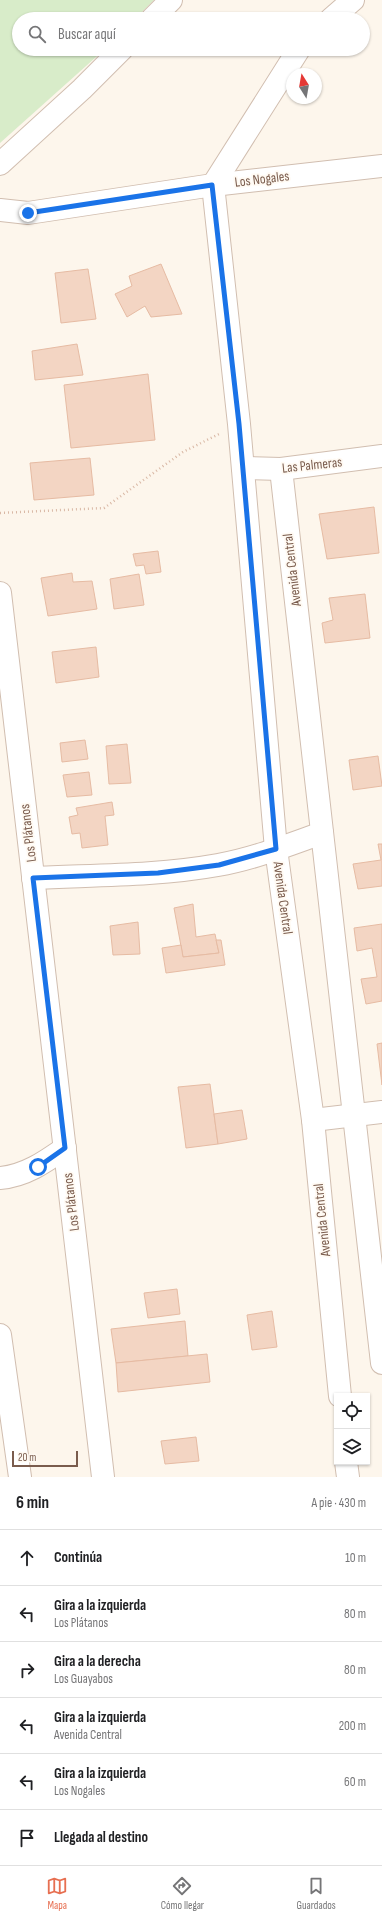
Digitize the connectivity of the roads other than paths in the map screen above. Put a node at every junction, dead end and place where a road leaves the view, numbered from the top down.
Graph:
1 (171, 0) edge
2 (353, 0) edge
3 (159, 12) edge
4 (339, 12) edge
5 (115, 56) edge
6 (295, 56) edge
7 (0, 164) edge
8 (382, 166) edge
9 (212, 185) junction
10 (0, 210) edge
11 (382, 456) edge
12 (243, 468) junction
13 (280, 469) junction
14 (0, 593) edge
15 (322, 833) junction
16 (276, 849) junction
17 (33, 878) junction
18 (382, 1112) edge
19 (354, 1116) junction
20 (313, 1120) junction
21 (65, 1148) junction
22 (0, 1178) edge
23 (0, 1335) edge
24 (382, 1363) edge
25 (340, 1393) edge
26 (346, 1465) edge
27 (20, 1477) edge
28 (103, 1477) edge
29 (348, 1477) edge

1 - 3 street
2 - 4 street
5 - 7 street
6 - 9 street
8 - 9 street, Los Nogales
9 - 10 street, Los Nogales
9 - 12 street, Avenida Central
11 - 13 street, Las Palmeras
12 - 13 street, Las Palmeras
12 - 16 street, Avenida Central
13 - 15 street, Avenida Central
14 - 17 street, Los Plátanos
15 - 16 street
15 - 19 street, Avenida Central
16 - 17 street
16 - 20 street, Avenida Central
17 - 21 street, Los Plátanos
18 - 19 street
19 - 20 street
19 - 24 street, Avenida Central
20 - 25 street, Avenida Central
21 - 22 street
21 - 28 street, Los Plátanos
23 - 27 street
26 - 29 street

